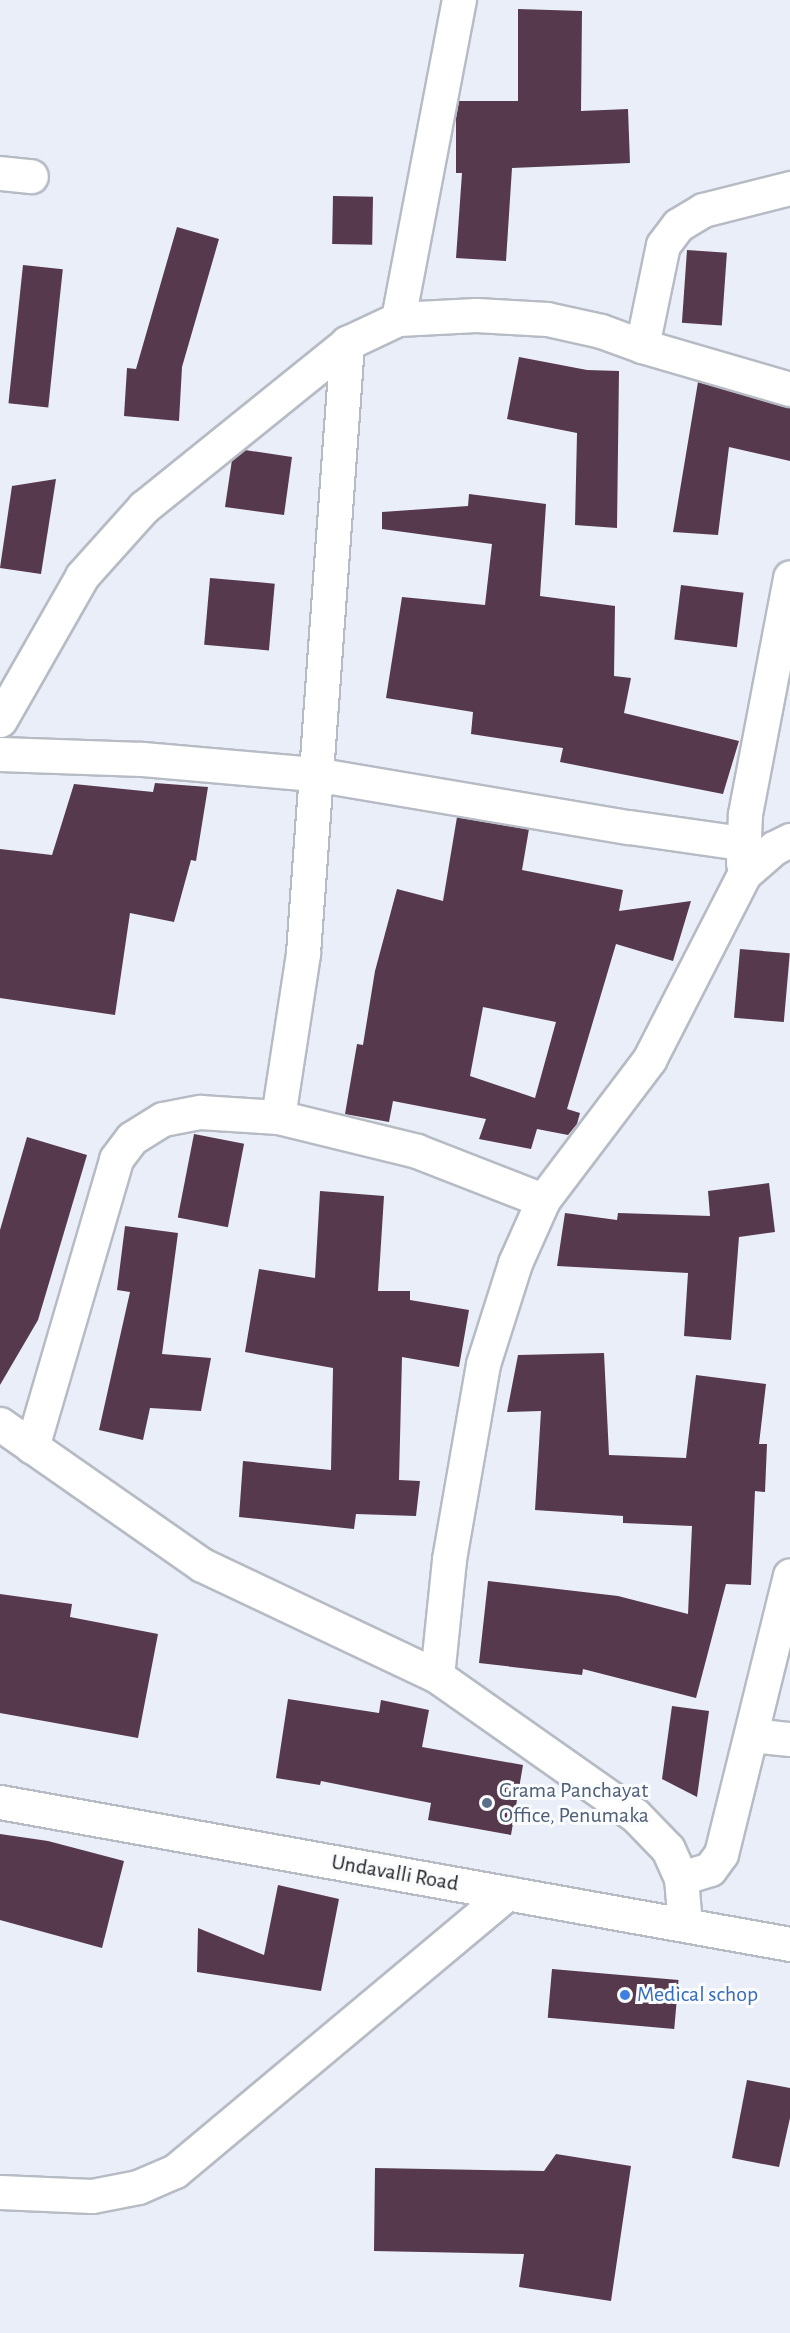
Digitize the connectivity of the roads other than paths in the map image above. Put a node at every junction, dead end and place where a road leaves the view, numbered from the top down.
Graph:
1 (459, 0) edge
2 (790, 188) edge
3 (398, 319) junction
4 (347, 343) junction
5 (642, 346) junction
6 (790, 389) edge
7 (790, 577) edge
8 (0, 720) edge
9 (0, 754) edge
10 (314, 774) junction
11 (790, 840) edge
12 (743, 859) junction
13 (278, 1117) junction
14 (543, 1200) junction
15 (0, 1424) edge
16 (32, 1447) junction
17 (790, 1575) edge
18 (437, 1676) junction
19 (751, 1735) junction
20 (790, 1739) edge
21 (0, 1802) edge
22 (681, 1878) junction
23 (507, 1893) junction
24 (685, 1925) junction
25 (790, 1944) edge
26 (0, 2192) edge

1 - 3 street
2 - 5 street
3 - 4 street
3 - 5 street
4 - 8 street
4 - 10 street
5 - 6 street
7 - 12 street
9 - 10 street
10 - 12 street
10 - 13 street
11 - 12 street
12 - 14 street
13 - 14 street
13 - 16 street
14 - 18 street
15 - 16 street
16 - 18 street
17 - 19 street
18 - 22 street
19 - 20 street
19 - 22 street
21 - 23 street, Undavalli Road
22 - 24 street
23 - 24 street, Undavalli Road
23 - 26 street
24 - 25 street, Undavalli Road

